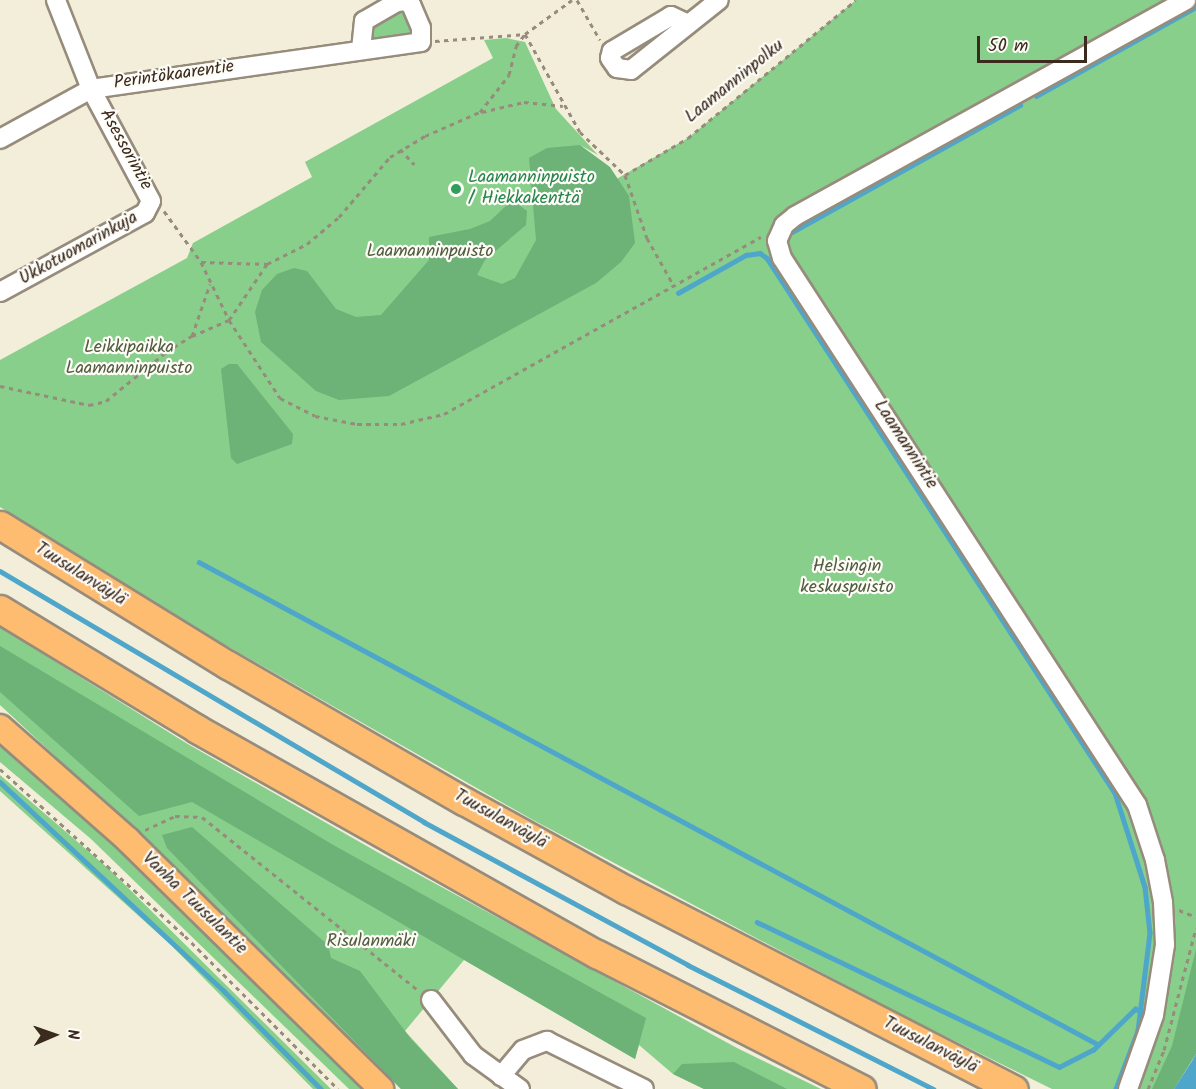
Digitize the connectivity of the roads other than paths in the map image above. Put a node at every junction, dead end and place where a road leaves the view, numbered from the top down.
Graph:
1 (56, 0) edge
2 (718, 0) edge
3 (1186, 0) edge
4 (688, 24) junction
5 (361, 50) junction
6 (91, 88) junction
7 (0, 139) edge
8 (151, 201) joint
9 (0, 292) edge
10 (0, 525) edge
11 (0, 609) edge
12 (0, 727) edge
13 (431, 1000) road end
14 (501, 1076) junction
15 (381, 1089) edge
16 (519, 1089) edge
17 (644, 1089) edge
18 (862, 1089) edge
19 (1014, 1089) edge
20 (1128, 1089) edge

1 - 6 street, Asessorintie
2 - 4 street
3 - 20 street, Laamannintie
4 - 4 street
5 - 5 street, Perintökaarentie
5 - 6 street, Perintökaarentie
6 - 7 street, Perintökaarentie
6 - 8 street, Asessorintie
8 - 9 street, Ukkotuomarinkuja
10 - 19 highway, Tuusulanväylä
11 - 18 highway
12 - 15 main road, Vanha Tuusulantie
13 - 14 street
14 - 16 street
14 - 17 street

